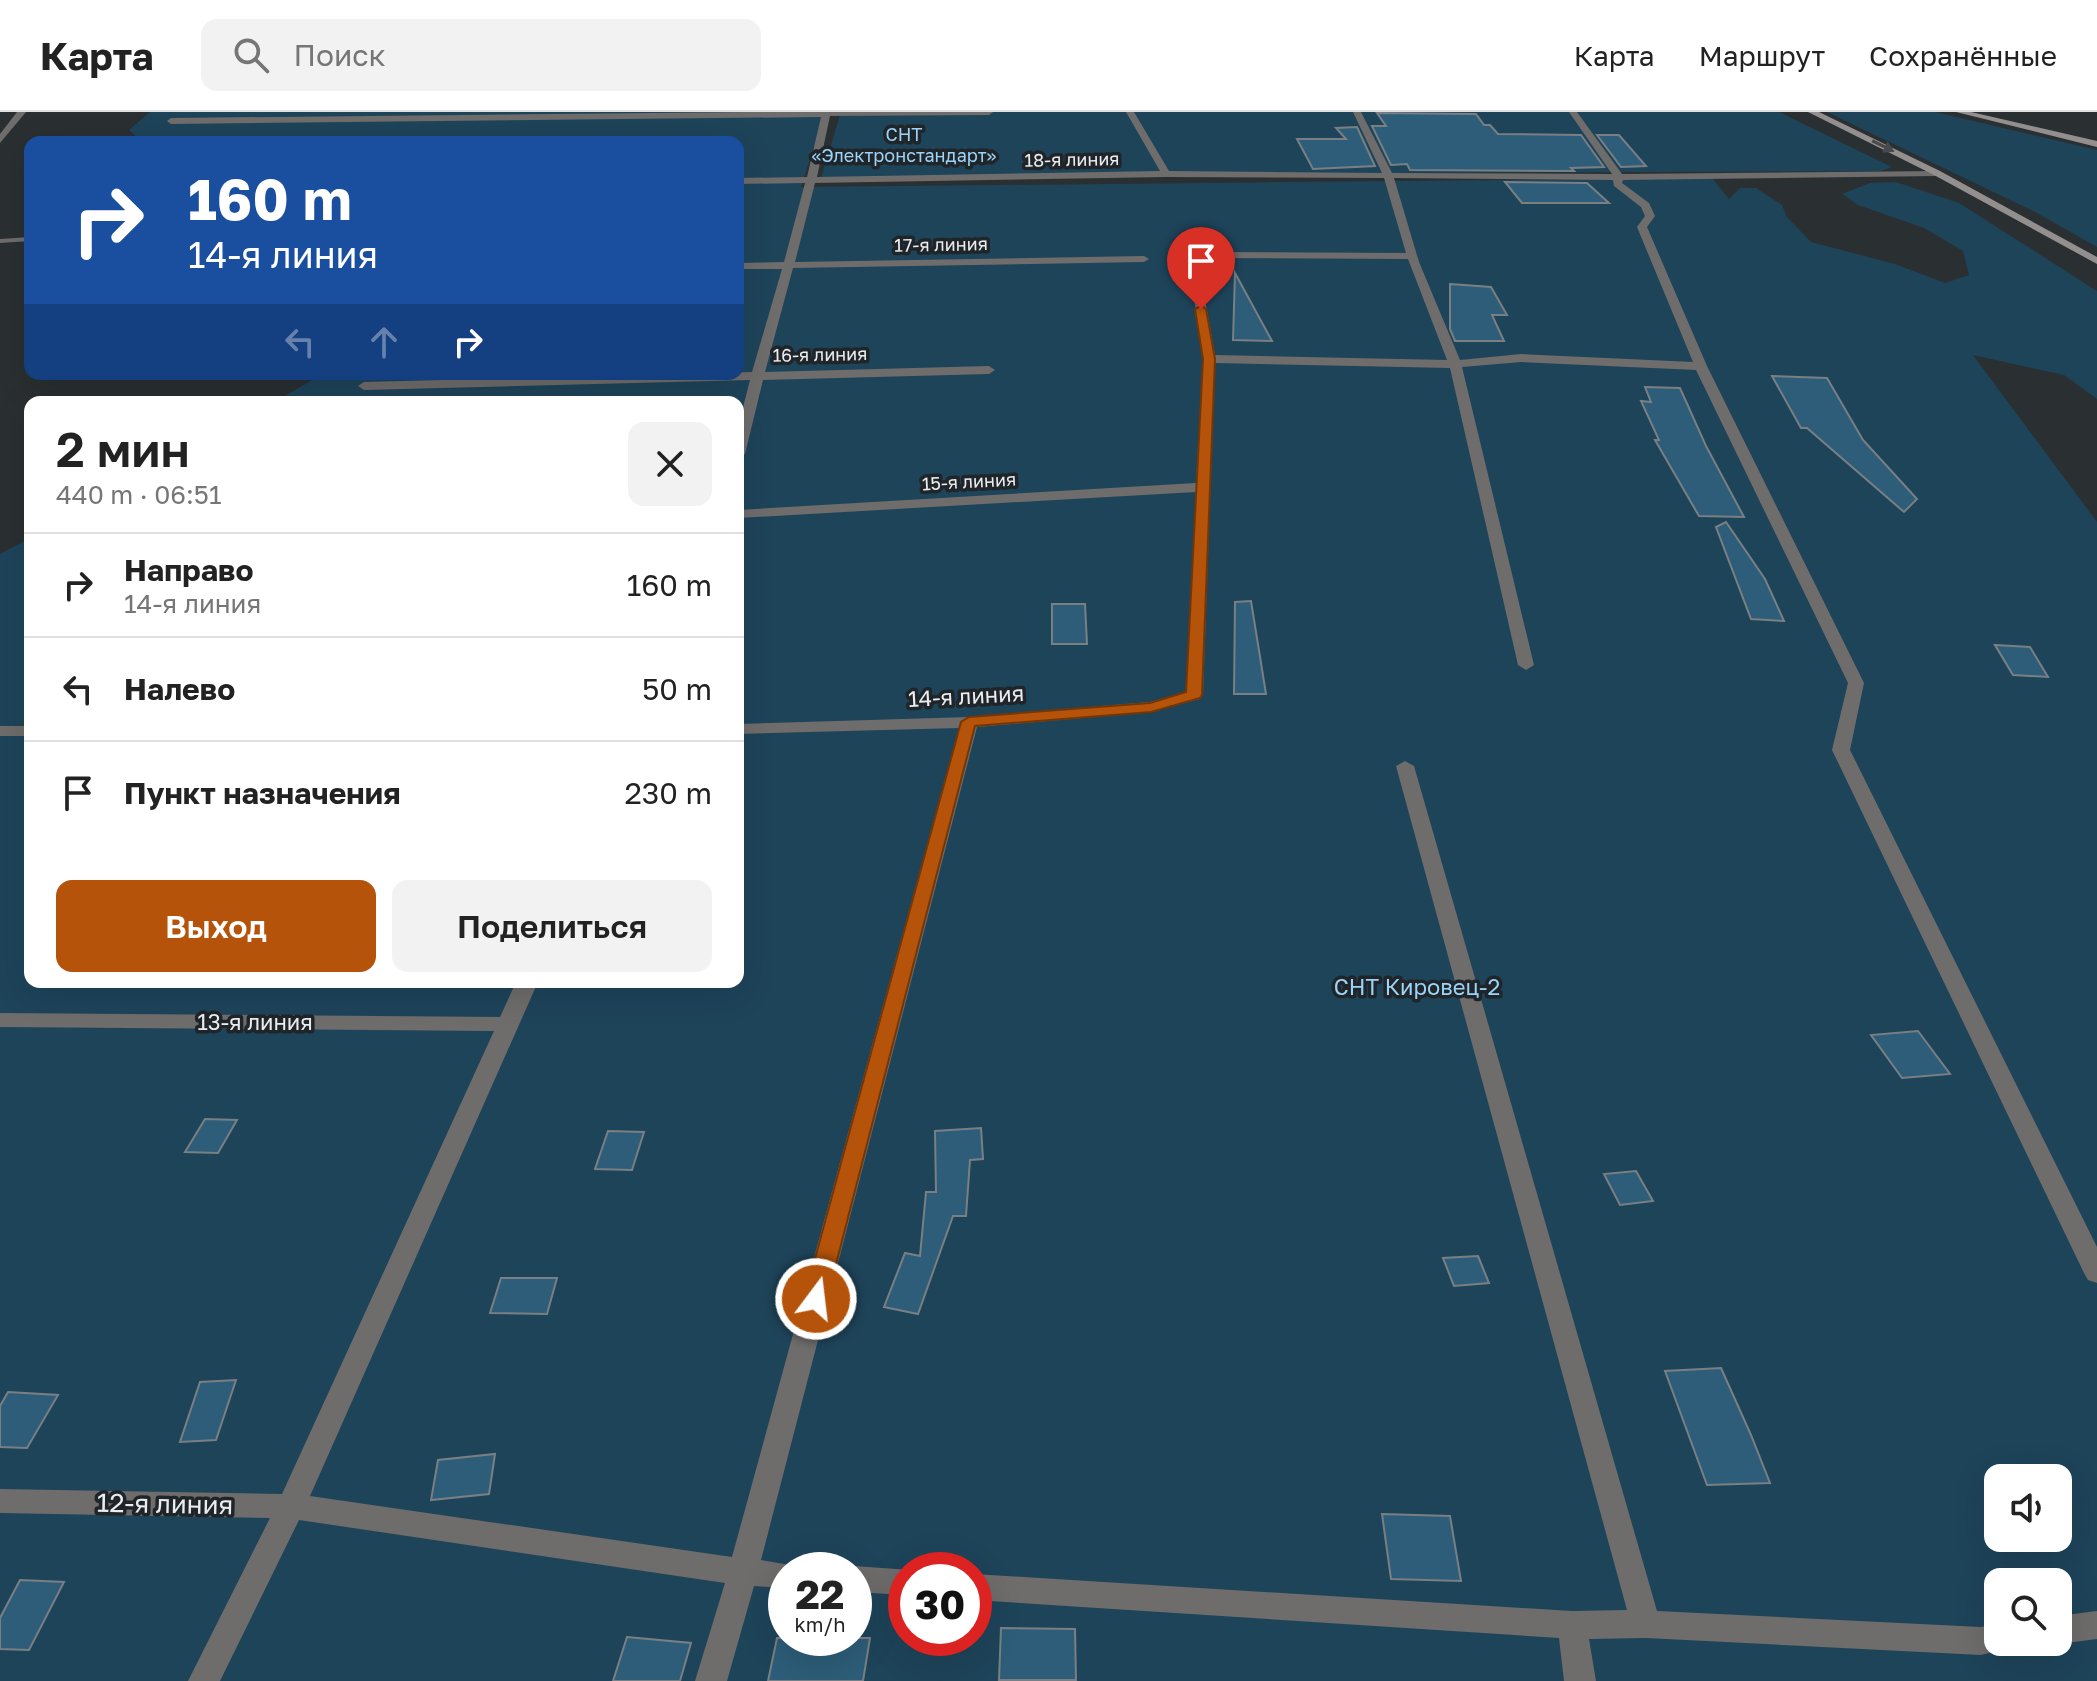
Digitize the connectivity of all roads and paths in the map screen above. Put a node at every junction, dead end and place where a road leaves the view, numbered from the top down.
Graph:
1 (22, 112) edge
2 (827, 112) edge
3 (989, 112) edge
4 (1130, 112) edge
5 (1357, 112) edge
6 (1573, 112) edge
7 (1812, 112) edge
8 (1960, 112) edge
9 (1978, 112) edge
10 (171, 121) dead end
11 (0, 140) edge
12 (2097, 142) edge
13 (1937, 173) junction
14 (1166, 174) junction
15 (1388, 175) junction
16 (1619, 177) junction
17 (813, 180) junction
18 (744, 181) edge
19 (24, 239) edge
20 (0, 241) edge
21 (1413, 256) junction
22 (1144, 259) dead end
23 (2097, 261) edge
24 (744, 266) edge
25 (788, 266) junction
26 (1209, 359) junction
27 (1455, 364) junction
28 (1701, 366) junction
29 (989, 370) dead end
30 (744, 374) edge
31 (756, 374) junction
32 (560, 380) edge
33 (364, 386) dead end
34 (744, 427) edge
35 (1202, 487) junction
36 (744, 514) edge
37 (1526, 665) dead end
38 (969, 722) junction
39 (744, 729) edge
40 (0, 731) edge
41 (24, 731) edge
42 (1405, 766) dead end
43 (525, 988) edge
44 (0, 1020) edge
45 (510, 1024) junction
46 (2097, 1273) edge
47 (0, 1501) edge
48 (291, 1506) junction
49 (743, 1572) junction
50 (768, 1574) edge
51 (992, 1588) edge
52 (1646, 1624) junction
53 (1572, 1625) junction
54 (2097, 1625) edge
55 (2072, 1628) edge
56 (1984, 1640) edge
57 (204, 1681) edge
58 (711, 1681) edge
59 (1580, 1681) edge

1 - 11 street
2 - 3 street
2 - 10 street
2 - 17 street
4 - 14 street
5 - 15 street
6 - 16 street
7 -> 13 main road
8 - 12 main road
9 - 12 main road
13 - 16 street, 18-я линия
13 - 23 main road
14 - 15 street, 18-я линия
14 - 17 street, 18-я линия
15 - 16 street, 18-я линия
15 - 21 street
16 - 28 street
17 - 18 street, 18-я линия
17 - 25 street
19 - 20 lane
21 - 26 street
21 - 27 street
22 - 25 street, 17-я линия
24 - 25 street, 17-я линия
25 - 31 street
26 - 27 street
26 - 35 street
27 - 28 street
27 - 37 street
28 - 46 street
29 - 31 street, 16-я линия
30 - 31 street, 16-я линия
31 - 34 street
32 - 33 street, 16-я линия
35 - 36 street, 15-я линия
35 - 38 street, 14-я линия
38 - 39 street, 14-я линия
38 - 49 street
40 - 41 street
42 - 52 street
43 - 45 street
44 - 45 street, 13-я линия
45 - 48 street
47 - 48 street, 12-я линия
48 - 49 street, 12-я линия
48 - 57 street
49 - 50 street, 12-я линия
49 - 58 street
51 - 53 street
52 - 53 street
52 - 56 street
53 - 59 street
54 - 55 street

